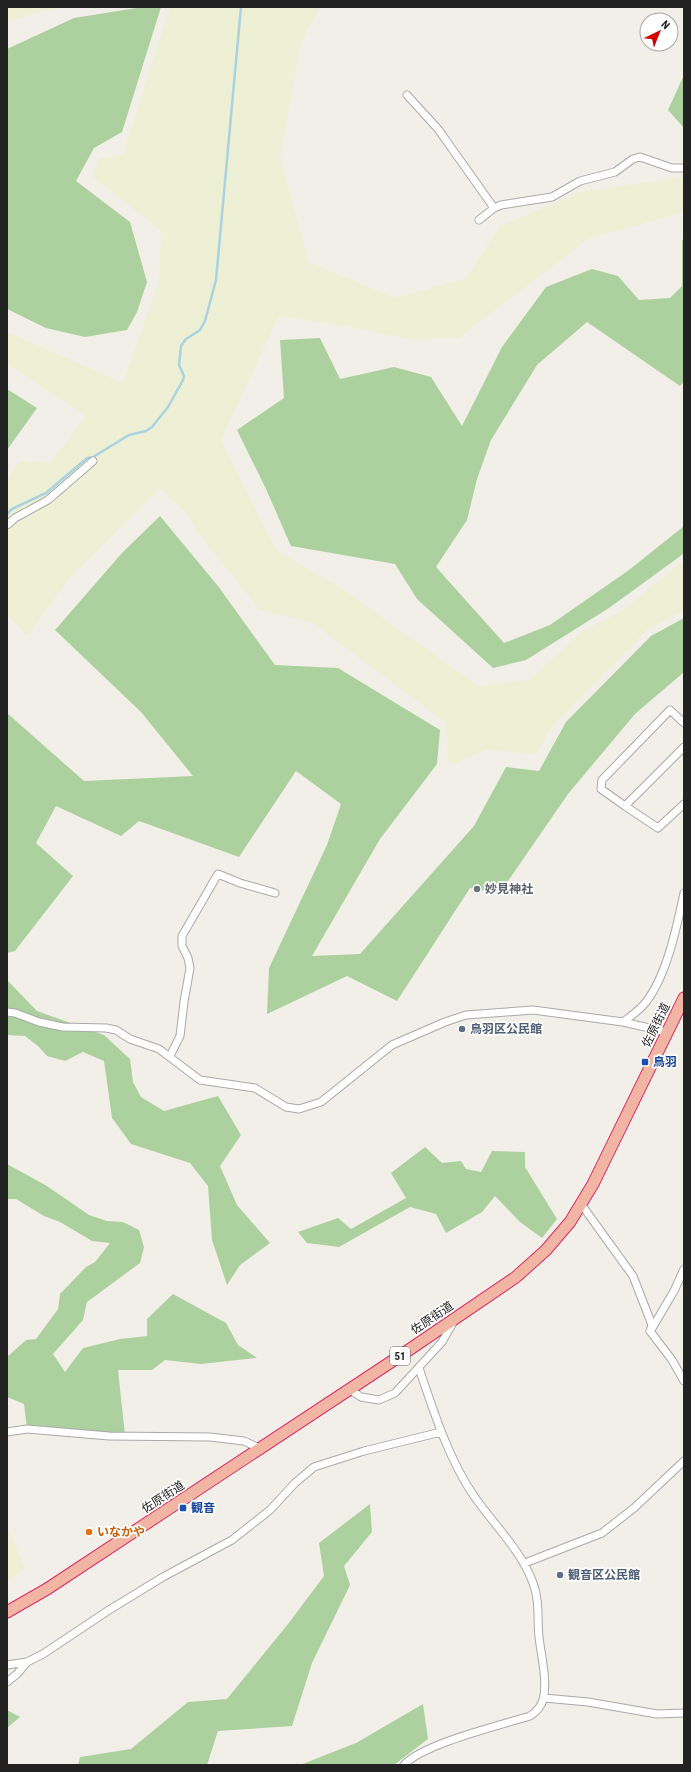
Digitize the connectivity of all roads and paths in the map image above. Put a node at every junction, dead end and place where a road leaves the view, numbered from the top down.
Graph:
1 (406, 95) dead end
2 (684, 168) edge
3 (494, 208) junction
4 (480, 220) dead end
5 (93, 461) dead end
6 (7, 525) edge
7 (684, 723) edge
8 (684, 747) edge
9 (684, 804) edge
10 (625, 806) junction
11 (275, 893) dead end
12 (684, 893) edge
13 (684, 998) edge
14 (7, 1012) edge
15 (623, 1022) junction
16 (667, 1032) junction
17 (170, 1056) junction
18 (581, 1204) junction
19 (684, 1269) edge
20 (456, 1318) junction
21 (650, 1331) junction
22 (419, 1368) junction
23 (684, 1381) edge
24 (349, 1389) junction
25 (7, 1432) edge
26 (441, 1432) junction
27 (259, 1448) junction
28 (684, 1461) edge
29 (524, 1563) junction
30 (7, 1612) edge
31 (27, 1662) junction
32 (7, 1665) edge
33 (7, 1682) edge
34 (544, 1698) junction
35 (683, 1712) edge
36 (404, 1765) edge

1 - 3 street
2 - 3 street
3 - 4 street
5 - 6 street
7 - 10 street
8 - 10 street
9 - 10 street
11 - 17 street
12 - 15 street
13 - 16 highway, 佐原街道 / 51
14 - 17 street
15 - 16 street
15 - 17 street
16 - 18 highway, 佐原街道 / 51
18 - 20 highway, 佐原街道 / 51
18 - 21 street
19 - 21 street
20 - 22 street
20 - 24 highway, 佐原街道 / 51
21 - 23 street
22 - 24 street
22 - 26 street
24 - 27 highway, 佐原街道 / 51
25 - 27 street
26 - 29 street
26 - 31 street
27 - 30 highway, 佐原街道 / 51
28 - 29 street
29 - 34 street
31 - 32 street
31 - 33 street
34 - 35 street
34 - 36 street

